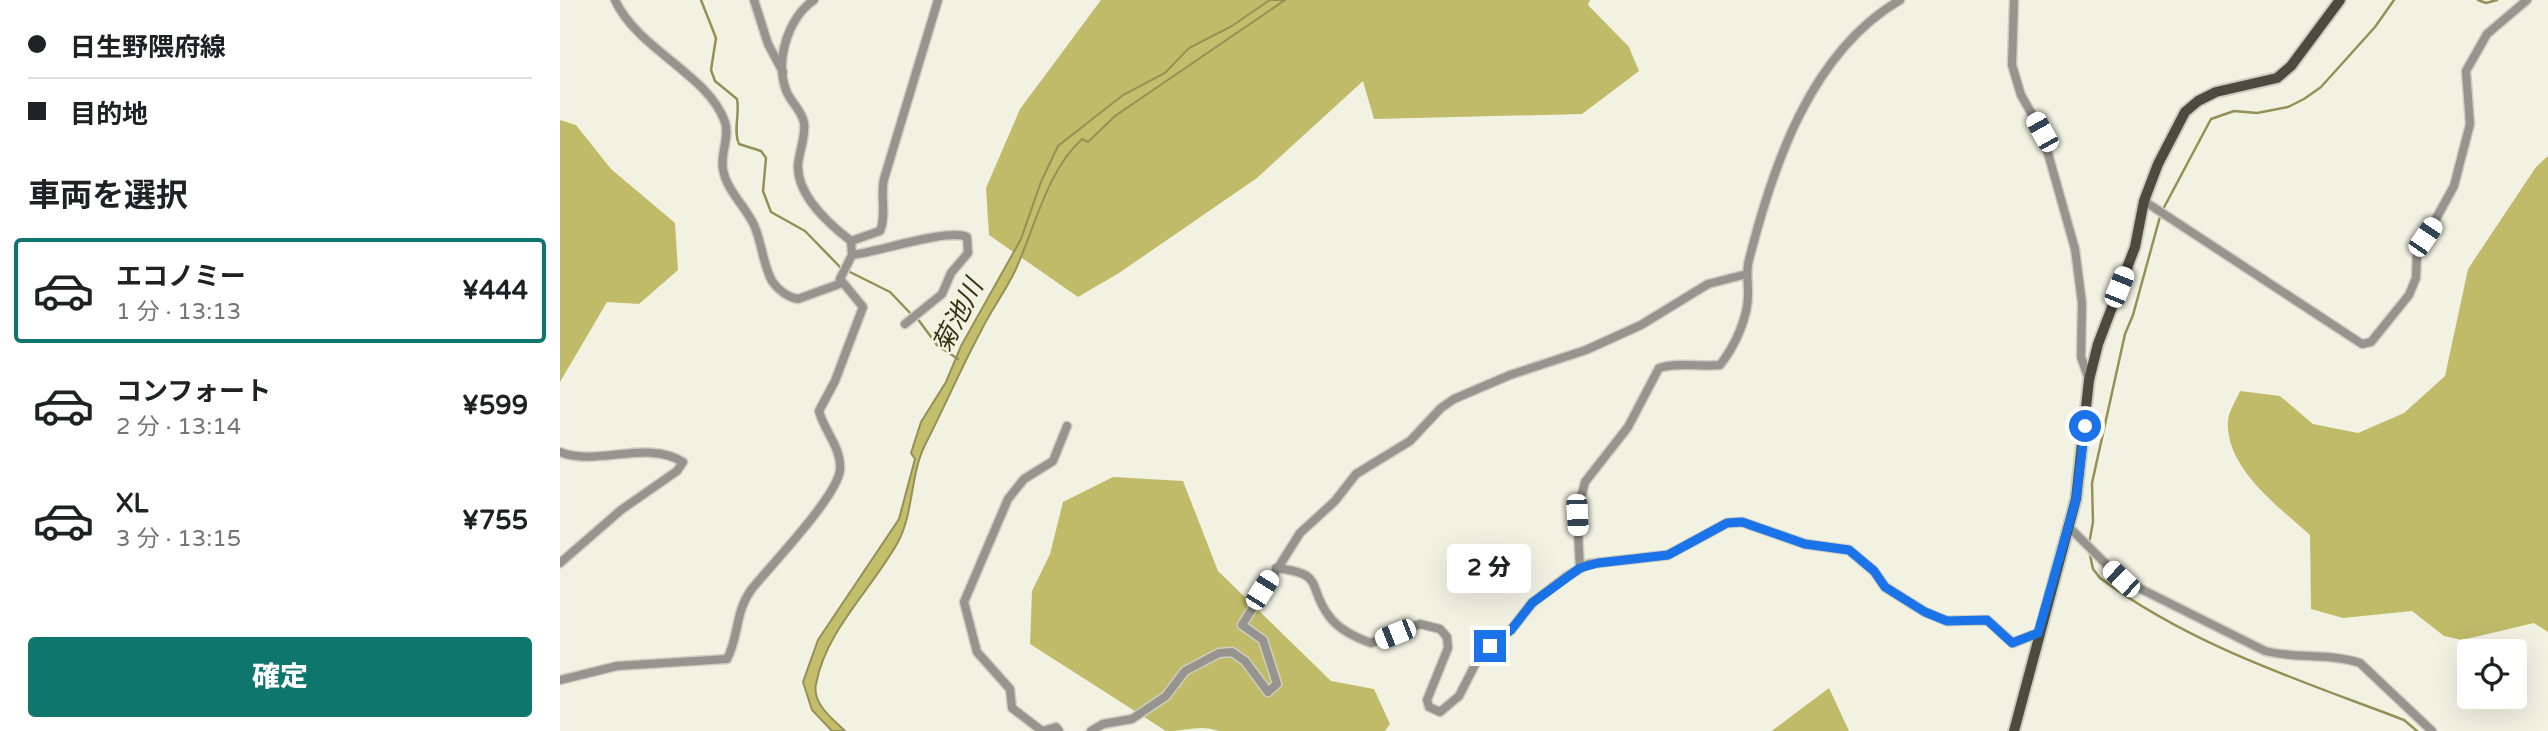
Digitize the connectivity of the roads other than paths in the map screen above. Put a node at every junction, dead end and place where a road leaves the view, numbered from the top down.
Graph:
1 (615, 0) edge
2 (754, 0) edge
3 (814, 0) edge
4 (938, 0) edge
5 (1900, 0) edge
6 (2014, 0) edge
7 (2340, 0) edge
8 (2527, 0) edge
9 (783, 72) junction
10 (2144, 201) junction
11 (851, 241) junction
12 (852, 255) junction
13 (1747, 274) junction
14 (842, 283) junction
15 (905, 324) dead end
16 (2089, 380) junction
17 (1068, 426) dead end
18 (560, 452) edge
19 (2068, 526) junction
20 (560, 562) edge
21 (1276, 568) junction
22 (1580, 568) junction
23 (2038, 633) junction
24 (560, 680) edge
25 (1116, 728) edge
26 (1043, 731) edge
27 (1059, 731) edge
28 (1091, 731) edge
29 (2014, 731) edge
30 (2432, 731) edge

1 - 14 street
2 - 9 street
3 - 9 street
4 - 11 street
5 - 13 street
6 - 16 street
7 - 10 main road
8 - 10 street
9 - 11 street
10 - 16 main road
11 - 12 street
12 - 14 street
12 - 15 street
13 - 21 street
13 - 22 street
14 - 24 street
16 - 19 main road
17 - 26 street
18 - 20 street
19 - 23 main road
19 - 30 street
21 - 22 street
21 - 25 street
22 - 23 street
23 - 29 main road
25 - 28 street
26 - 27 street

